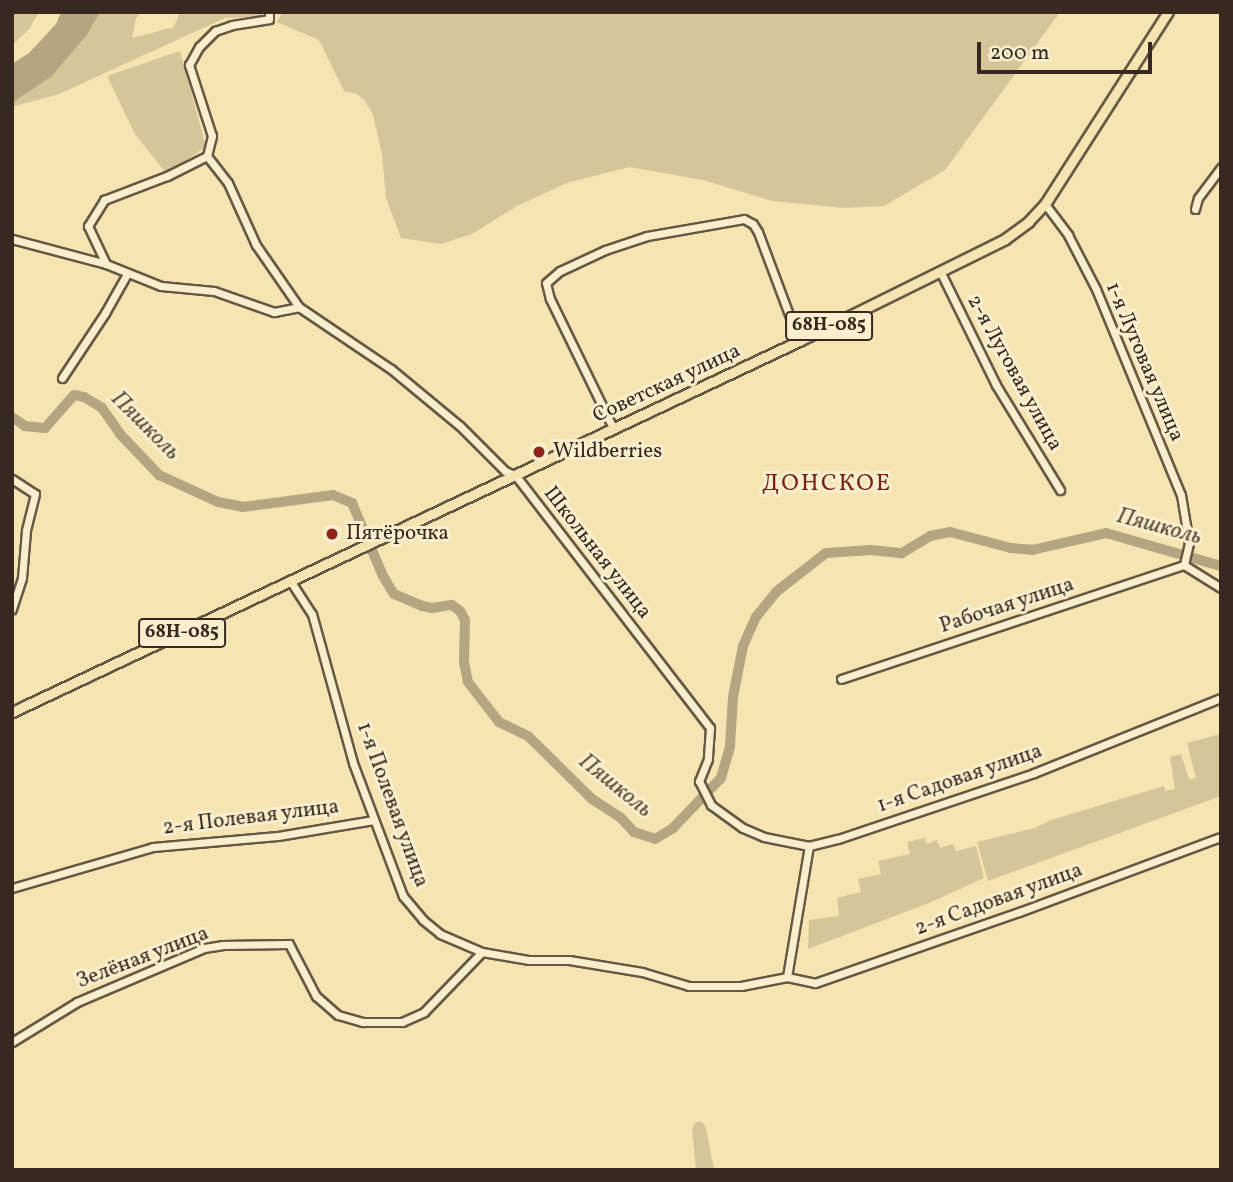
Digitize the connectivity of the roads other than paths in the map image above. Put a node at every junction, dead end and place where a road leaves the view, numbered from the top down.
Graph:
1 (1168, 12) edge
2 (269, 14) dead end
3 (207, 156) junction
4 (1221, 167) edge
5 (1045, 204) junction
6 (1195, 209) dead end
7 (12, 239) edge
8 (106, 264) junction
9 (940, 271) junction
10 (127, 274) junction
11 (299, 307) junction
12 (799, 341) junction
13 (62, 378) dead end
14 (613, 428) junction
15 (516, 476) junction
16 (12, 479) edge
17 (1060, 490) dead end
18 (1184, 565) junction
19 (291, 582) junction
20 (1221, 588) edge
21 (12, 609) edge
22 (841, 679) dead end
23 (1221, 698) edge
24 (13, 710) edge
25 (711, 805) joint
26 (374, 820) junction
27 (1221, 837) edge
28 (809, 846) junction
29 (12, 888) edge
30 (482, 952) junction
31 (787, 977) junction
32 (12, 1042) edge

1 - 5 main road, Советская улица / 68Н-085
2 - 3 street
3 - 8 street
3 - 11 street, Школьная улица
4 - 6 street
5 - 9 main road, Советская улица / 68Н-085
5 - 18 street, 1-я Луговая улица
7 - 8 street
8 - 10 street
9 - 12 main road, Советская улица / 68Н-085
9 - 17 street, 2-я Луговая улица
10 - 11 street
10 - 13 street
11 - 15 street, Школьная улица
12 - 14 main road, Советская улица / 68Н-085
12 - 14 street
14 - 15 main road, Советская улица / 68Н-085
15 - 19 main road, Советская улица / 68Н-085
15 - 25 street, Школьная улица
16 - 21 street
18 - 20 street
18 - 22 street, Рабочая улица
19 - 24 main road, Советская улица / 68Н-085
19 - 26 street, 1-я Полевая улица
23 - 28 street, 1-я Садовая улица
25 - 28 street, 1-я Садовая улица
26 - 29 street, 2-я Полевая улица
26 - 30 street, 1-я Полевая улица
27 - 31 street, 2-я Садовая улица
28 - 31 street
30 - 31 street, 1-я Полевая улица
30 - 32 street, Зелёная улица

